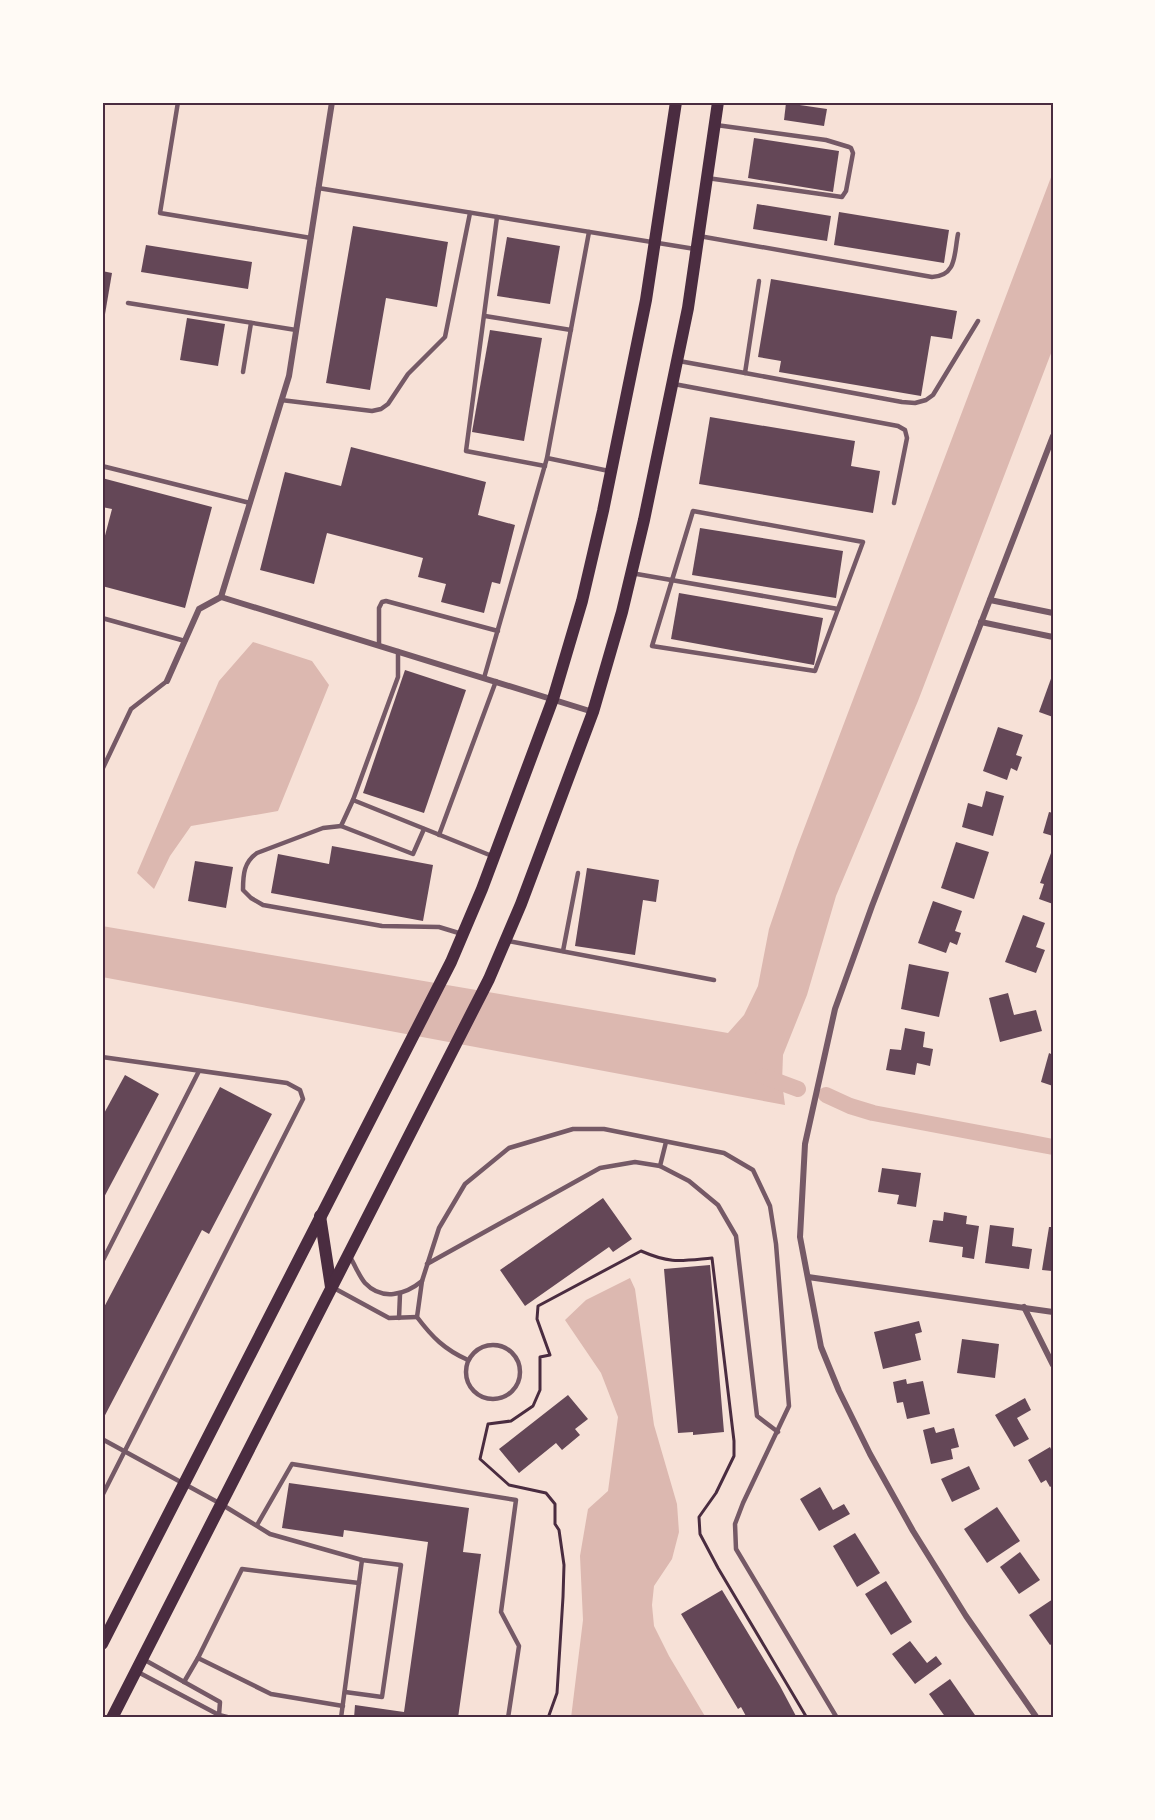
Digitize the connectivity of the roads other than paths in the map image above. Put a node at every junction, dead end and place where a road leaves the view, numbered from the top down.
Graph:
1 (178, 102) edge
2 (332, 102) edge
3 (676, 102) edge
4 (718, 102) edge
5 (715, 125) junction
6 (707, 178) junction
7 (318, 189) junction
8 (470, 213) junction
9 (497, 217) junction
10 (590, 232) junction
11 (958, 234) dead end
12 (698, 236) junction
13 (311, 238) junction
14 (655, 242) junction
15 (697, 249) junction
16 (759, 281) dead end
17 (128, 303) dead end
18 (485, 316) junction
19 (978, 321) dead end
20 (250, 323) junction
21 (296, 330) junction
22 (571, 330) junction
23 (677, 360) junction
24 (243, 372) dead end
25 (745, 373) junction
26 (672, 384) junction
27 (281, 399) junction
28 (1053, 436) edge
29 (547, 458) junction
30 (102, 466) edge
31 (545, 466) junction
32 (611, 471) junction
33 (250, 503) junction
34 (894, 503) dead end
35 (631, 573) junction
36 (672, 580) junction
37 (221, 597) junction
38 (990, 600) junction
39 (838, 609) junction
40 (1053, 613) edge
41 (102, 618) edge
42 (981, 622) junction
43 (498, 631) junction
44 (1053, 637) edge
45 (185, 641) junction
46 (379, 645) junction
47 (398, 651) junction
48 (484, 678) junction
49 (167, 681) joint
50 (496, 681) junction
51 (553, 699) junction
52 (593, 712) junction
53 (102, 770) edge
54 (353, 800) junction
55 (341, 826) junction
56 (424, 829) junction
57 (439, 835) junction
58 (494, 857) junction
59 (578, 873) dead end
60 (462, 934) junction
61 (505, 941) junction
62 (563, 951) junction
63 (714, 980) dead end
64 (102, 1057) edge
65 (199, 1071) junction
66 (666, 1142) junction
67 (660, 1166) junction
68 (320, 1216) junction
69 (348, 1254) junction
70 (102, 1262) edge
71 (427, 1264) junction
72 (808, 1277) junction
73 (422, 1281) junction
74 (331, 1287) junction
75 (400, 1294) junction
76 (1024, 1307) junction
77 (1053, 1312) edge
78 (417, 1317) junction
79 (399, 1318) junction
80 (468, 1360) junction
81 (1053, 1365) edge
82 (778, 1432) junction
83 (102, 1440) edge
84 (124, 1451) junction
85 (184, 1483) junction
86 (102, 1496) edge
87 (221, 1504) junction
88 (257, 1525) junction
89 (362, 1560) junction
90 (359, 1583) junction
91 (102, 1644) edge
92 (198, 1658) junction
93 (142, 1659) junction
94 (136, 1671) junction
95 (184, 1682) junction
96 (345, 1692) junction
97 (343, 1706) junction
98 (219, 1717) edge
99 (112, 1718) edge
100 (231, 1718) edge
101 (341, 1718) edge
102 (508, 1718) edge
103 (837, 1718) edge
104 (1037, 1718) edge

1 - 13 lane
2 - 7 street
3 - 14 main road
4 - 5 main road
5 - 6 main road
5 - 6 lane
6 - 12 main road
7 - 8 lane
7 - 13 street
8 - 9 lane
8 - 27 lane
9 - 10 lane
9 - 18 lane
10 - 14 lane
10 - 22 lane
11 - 12 lane
12 - 15 main road
13 - 21 street
14 - 15 lane
14 - 32 main road
15 - 23 main road
16 - 25 lane
17 - 20 lane
18 - 22 lane
18 - 31 lane
19 - 25 lane
20 - 21 lane
20 - 24 lane
21 - 27 street
22 - 29 lane
23 - 25 lane
23 - 26 main road
26 - 34 lane
26 - 35 main road
27 - 33 street
28 - 38 street
29 - 31 lane
29 - 32 lane
30 - 33 lane
31 - 43 lane
32 - 51 main road
33 - 37 street
35 - 36 lane
35 - 52 main road
36 - 39 lane
36 - 39 lane
36 - 39 lane
37 - 45 street
37 - 46 street
38 - 40 street
38 - 42 street
41 - 45 lane
42 - 44 street
42 - 72 street
43 - 46 lane
43 - 48 lane
45 - 49 street
46 - 47 street
47 - 48 street
47 - 54 lane
48 - 50 street
49 - 53 lane
50 - 51 street
50 - 57 lane
51 - 52 street
51 - 58 main road
52 - 61 main road
54 - 55 lane
54 - 56 lane
55 - 56 lane
55 - 60 lane
56 - 57 lane
57 - 58 lane
58 - 60 main road
59 - 62 lane
60 - 68 main road
61 - 62 lane
61 - 69 main road
62 - 63 lane
64 - 65 lane
65 - 70 lane
65 - 84 lane
66 - 67 lane
66 - 71 lane
66 - 82 lane
67 - 71 lane
67 - 82 lane
68 - 74 main road
68 - 85 main road
69 - 74 main road
69 - 75 lane
71 - 73 lane
72 - 76 street
72 - 104 street
73 - 75 lane
73 - 78 lane
74 - 79 lane
74 - 87 main road
75 - 79 lane
76 - 77 street
76 - 81 street
78 - 79 lane
78 - 80 lane
80 - 80 lane
82 - 103 lane
83 - 84 lane
84 - 85 lane
84 - 86 lane
85 - 87 lane
85 - 91 main road
87 - 88 lane
87 - 93 main road
88 - 89 lane
88 - 102 lane
89 - 90 lane
89 - 96 lane
90 - 92 lane
90 - 96 lane
92 - 95 lane
92 - 97 lane
93 - 94 main road
93 - 95 lane
94 - 98 lane
94 - 99 main road
95 - 98 lane
96 - 97 lane
97 - 101 lane
98 - 100 lane

